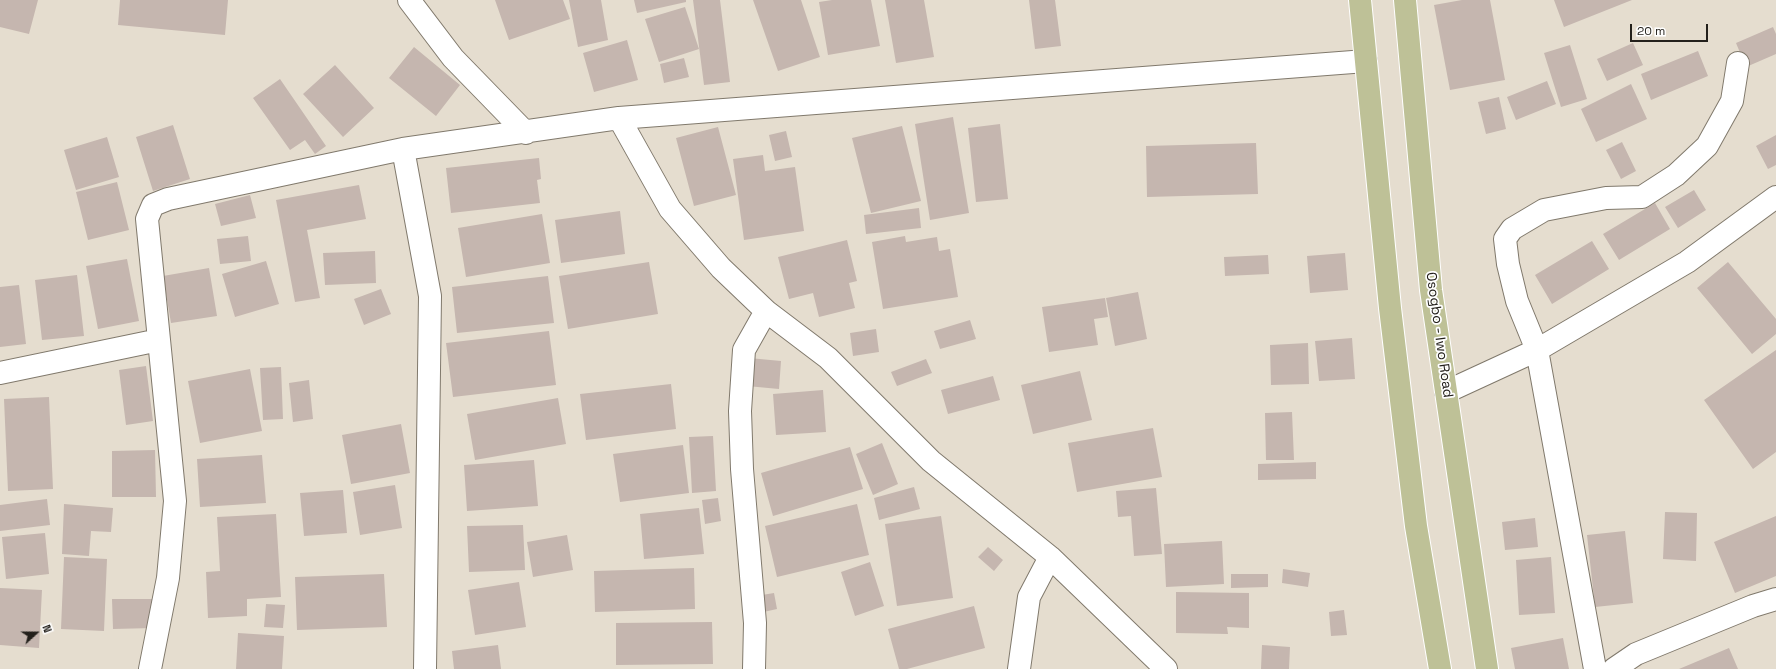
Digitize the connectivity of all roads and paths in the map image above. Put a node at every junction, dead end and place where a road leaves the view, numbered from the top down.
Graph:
1 (409, 0) edge
2 (1360, 0) edge
3 (1404, 0) edge
4 (1366, 61) junction
5 (1738, 63) dead end
6 (619, 118) junction
7 (526, 133) junction
8 (403, 149) junction
9 (1776, 197) edge
10 (766, 311) junction
11 (159, 340) junction
12 (1537, 350) junction
13 (0, 373) edge
14 (1446, 392) junction
15 (1050, 557) junction
16 (1776, 599) edge
17 (150, 669) edge
18 (425, 669) edge
19 (754, 669) edge
20 (1019, 669) edge
21 (1166, 669) edge
22 (1440, 669) edge
23 (1487, 669) edge
24 (1595, 669) edge
25 (1614, 669) edge

1 - 7 street
2 - 4 main road
3 - 14 main road, Osogbo - Iwo Road
4 - 6 street
4 - 22 main road
5 - 12 street
6 - 7 street
6 - 10 street
7 - 8 street
8 - 11 street
8 - 18 street
9 - 12 street
10 - 15 street
10 - 19 street
11 - 13 street
11 - 17 street
12 - 14 street
12 - 24 street
14 - 23 main road, Osogbo - Iwo Road
15 - 20 street
15 - 21 street
16 - 25 street

